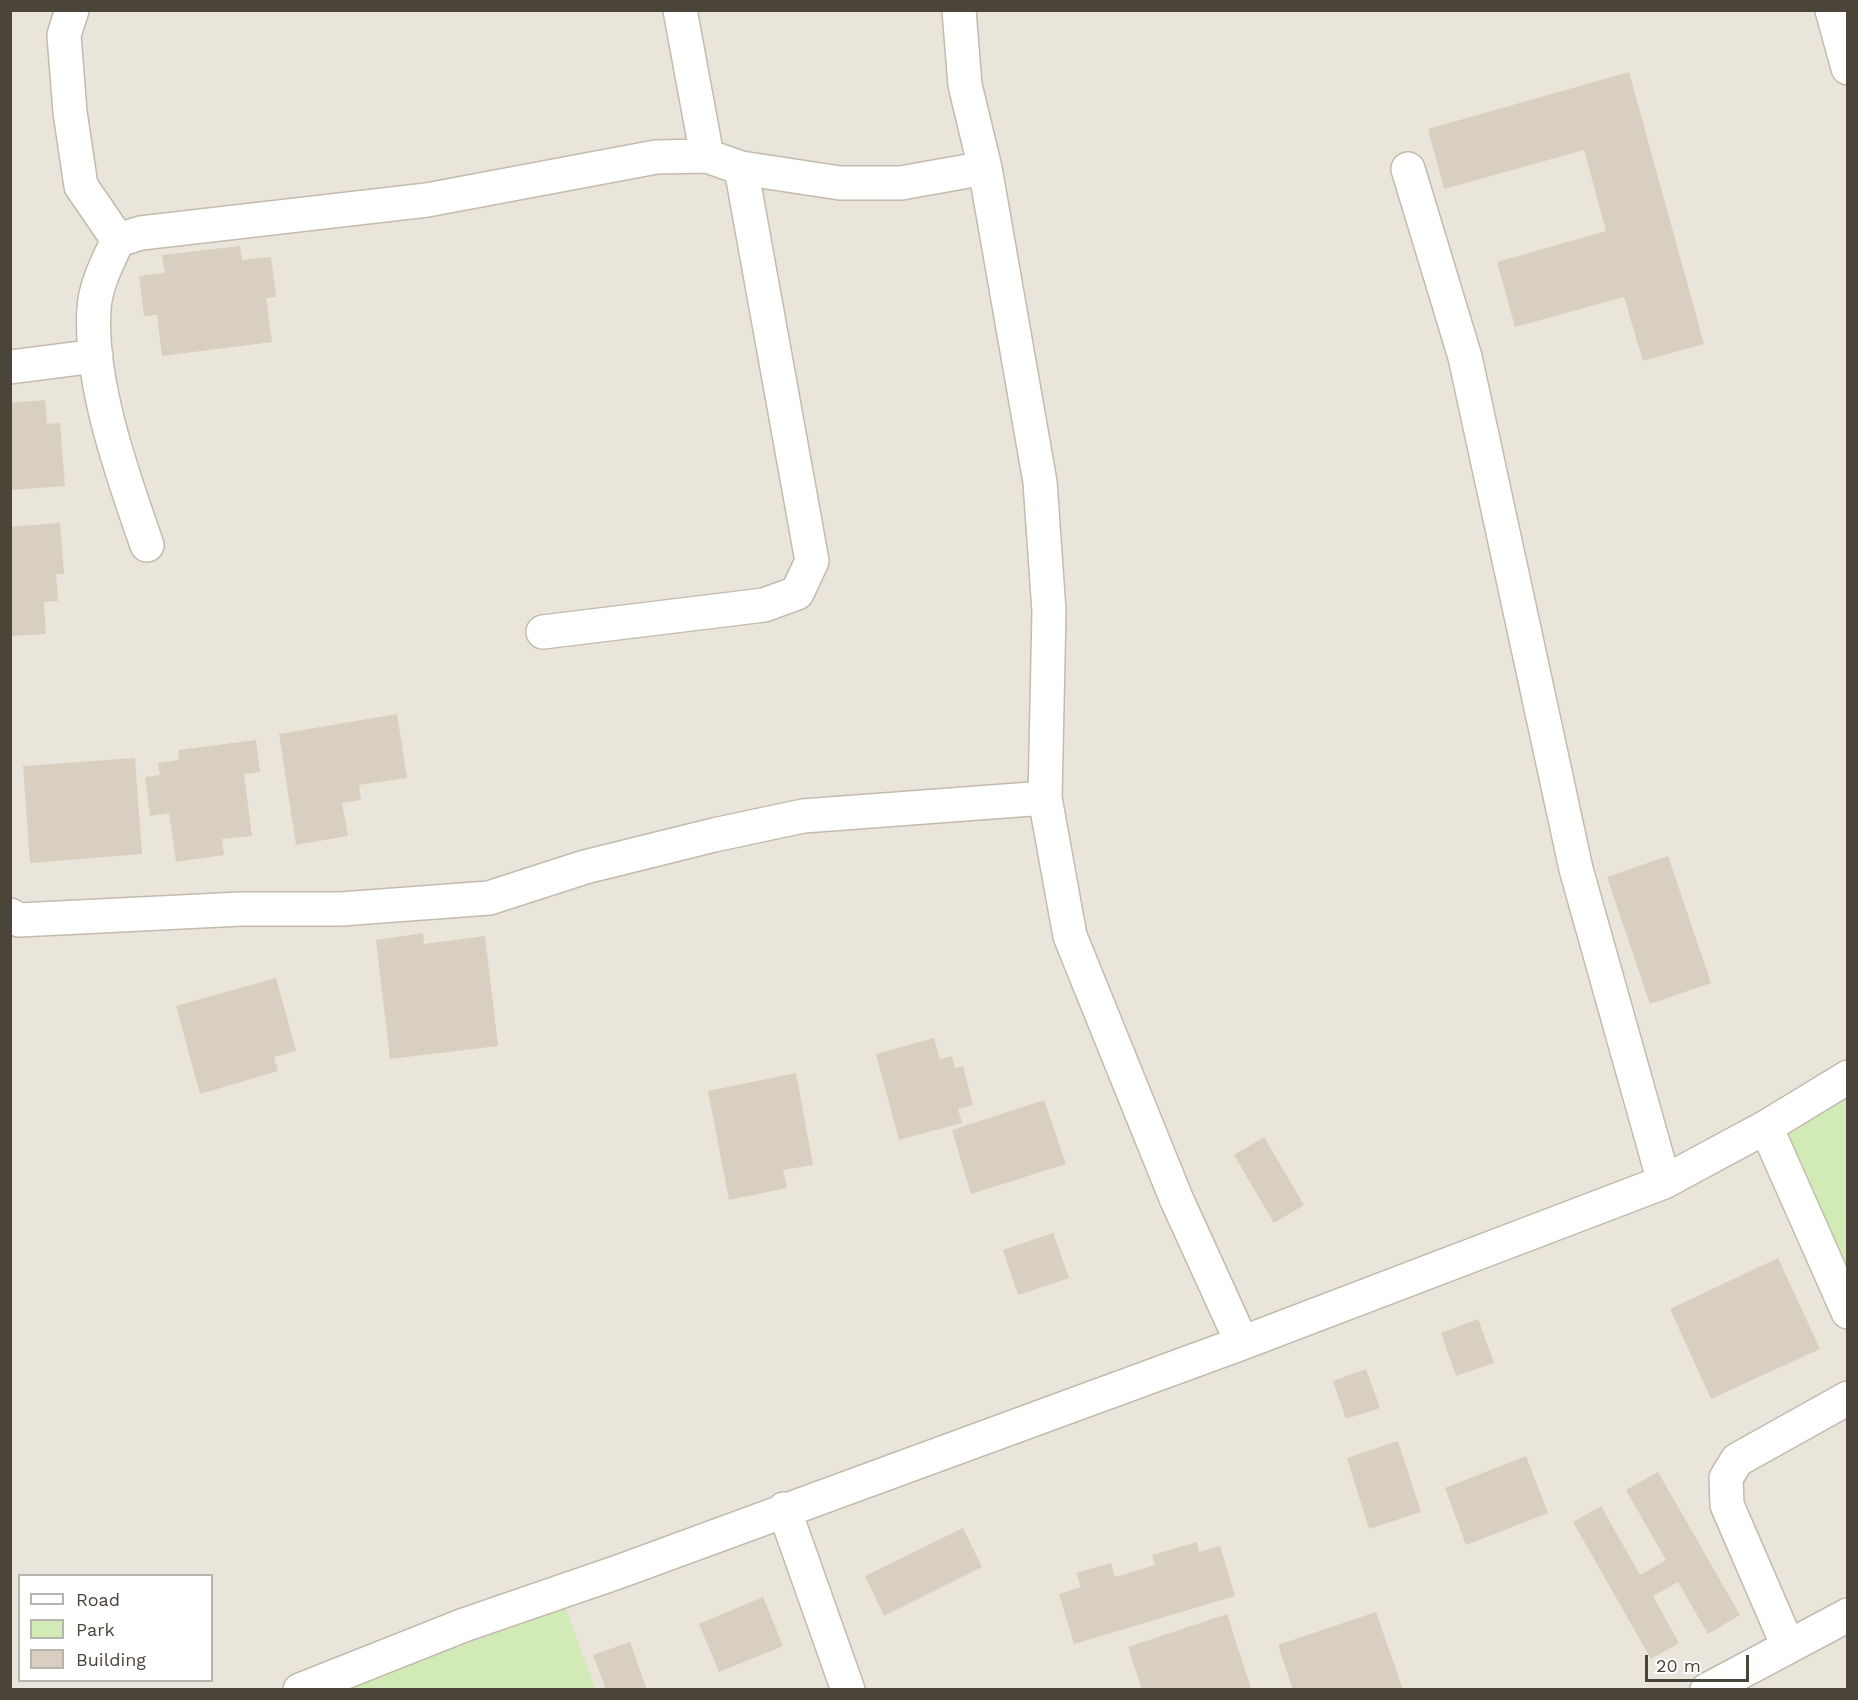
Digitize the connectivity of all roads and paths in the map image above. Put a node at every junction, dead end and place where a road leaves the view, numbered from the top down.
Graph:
1 (72, 10) edge
2 (680, 10) edge
3 (959, 10) edge
4 (1832, 10) edge
5 (1848, 68) edge
6 (707, 156) junction
7 (741, 168) junction
8 (985, 168) junction
9 (1408, 169) dead end
10 (118, 240) junction
11 (96, 356) junction
12 (10, 367) edge
13 (147, 545) dead end
14 (543, 632) dead end
15 (1044, 798) junction
16 (10, 915) edge
17 (1848, 1077) edge
18 (1766, 1127) junction
19 (1664, 1182) junction
20 (1848, 1312) edge
21 (1242, 1343) junction
22 (1848, 1398) edge
23 (784, 1509) junction
24 (1848, 1615) edge
25 (1788, 1646) junction
26 (300, 1689) edge
27 (848, 1689) edge
28 (1707, 1689) edge

1 - 10 street
2 - 6 street
3 - 8 street
4 - 5 street
6 - 7 street
6 - 10 street
7 - 8 street
7 - 14 street
8 - 15 street
9 - 19 street
10 - 11 street
11 - 12 street
11 - 13 street
15 - 16 street
15 - 21 street
17 - 18 street
18 - 19 street
18 - 20 street
19 - 21 street
21 - 23 street
22 - 25 street
23 - 26 street
23 - 27 street
24 - 25 street
25 - 28 street

